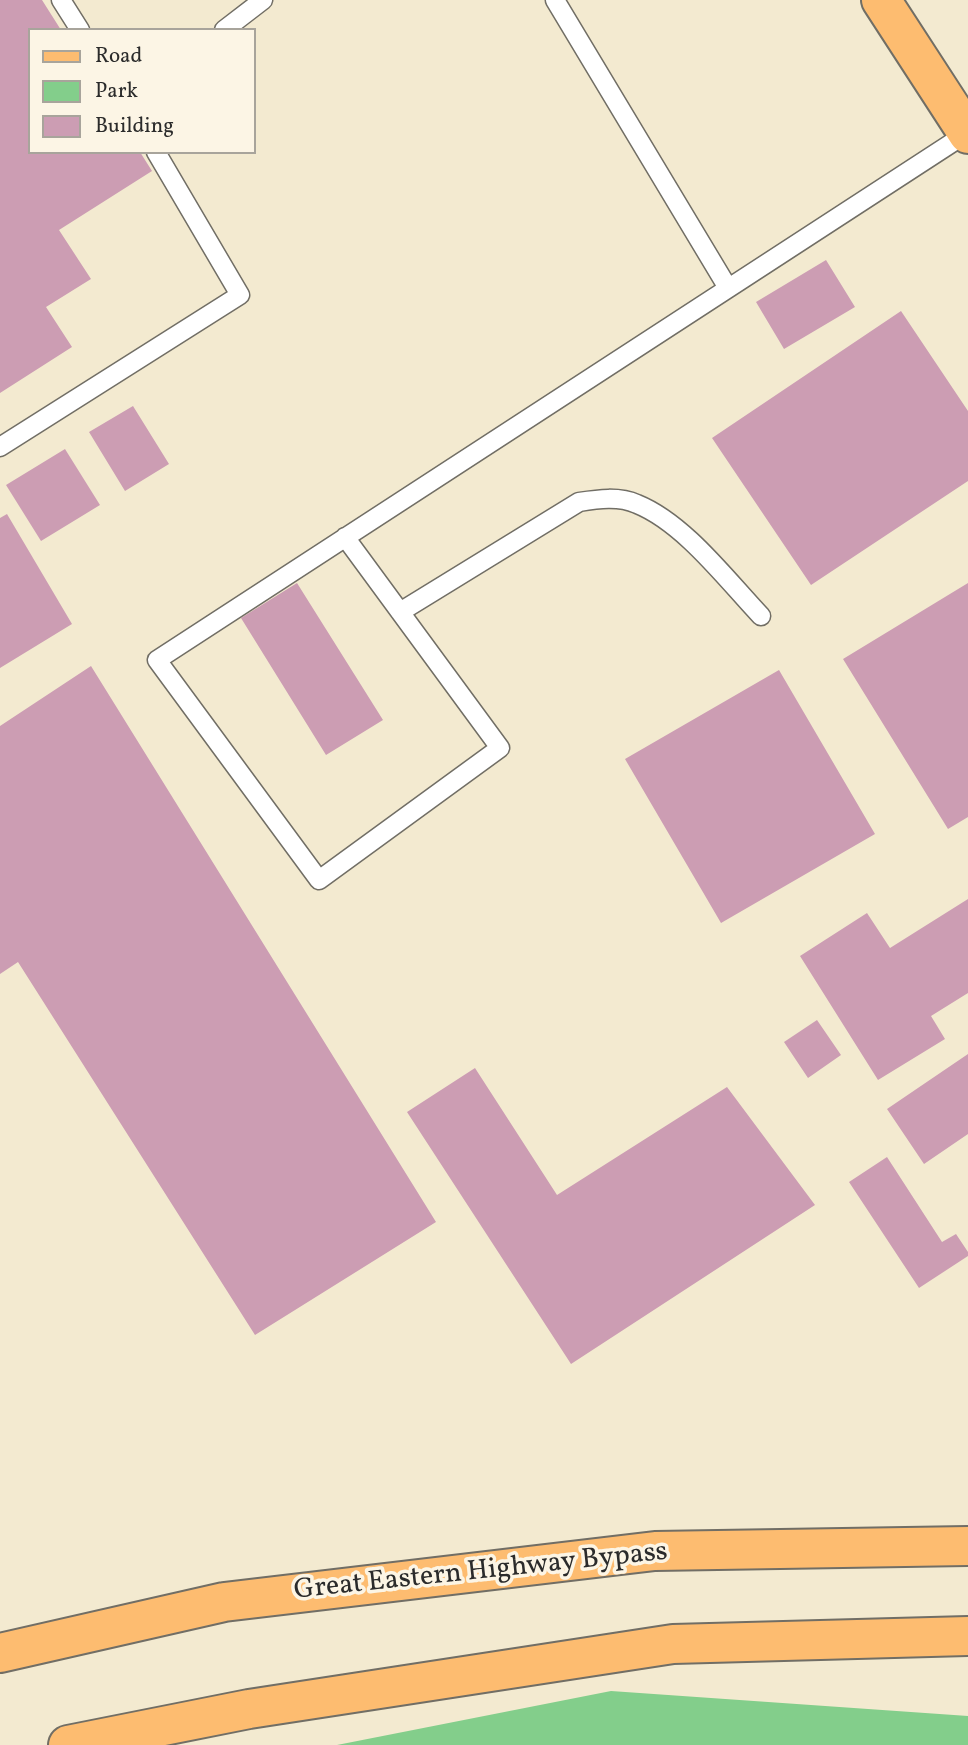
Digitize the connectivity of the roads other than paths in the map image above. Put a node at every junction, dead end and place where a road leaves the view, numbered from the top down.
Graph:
1 (61, 0) edge
2 (263, 0) edge
3 (555, 0) edge
4 (881, 0) edge
5 (79, 28) edge
6 (227, 28) edge
7 (968, 133) edge
8 (157, 154) edge
9 (728, 288) junction
10 (0, 447) edge
11 (345, 537) junction
12 (400, 612) junction
13 (761, 616) dead end
14 (968, 1546) edge
15 (968, 1636) edge
16 (0, 1653) edge
17 (68, 1745) edge

1 - 5 lane
2 - 6 lane
3 - 9 lane
4 - 7 main road
7 - 9 lane
8 - 10 lane
9 - 11 lane
11 - 12 lane
11 - 12 lane
12 - 13 lane
14 - 16 main road, Great Eastern Highway Bypass
15 - 17 main road

